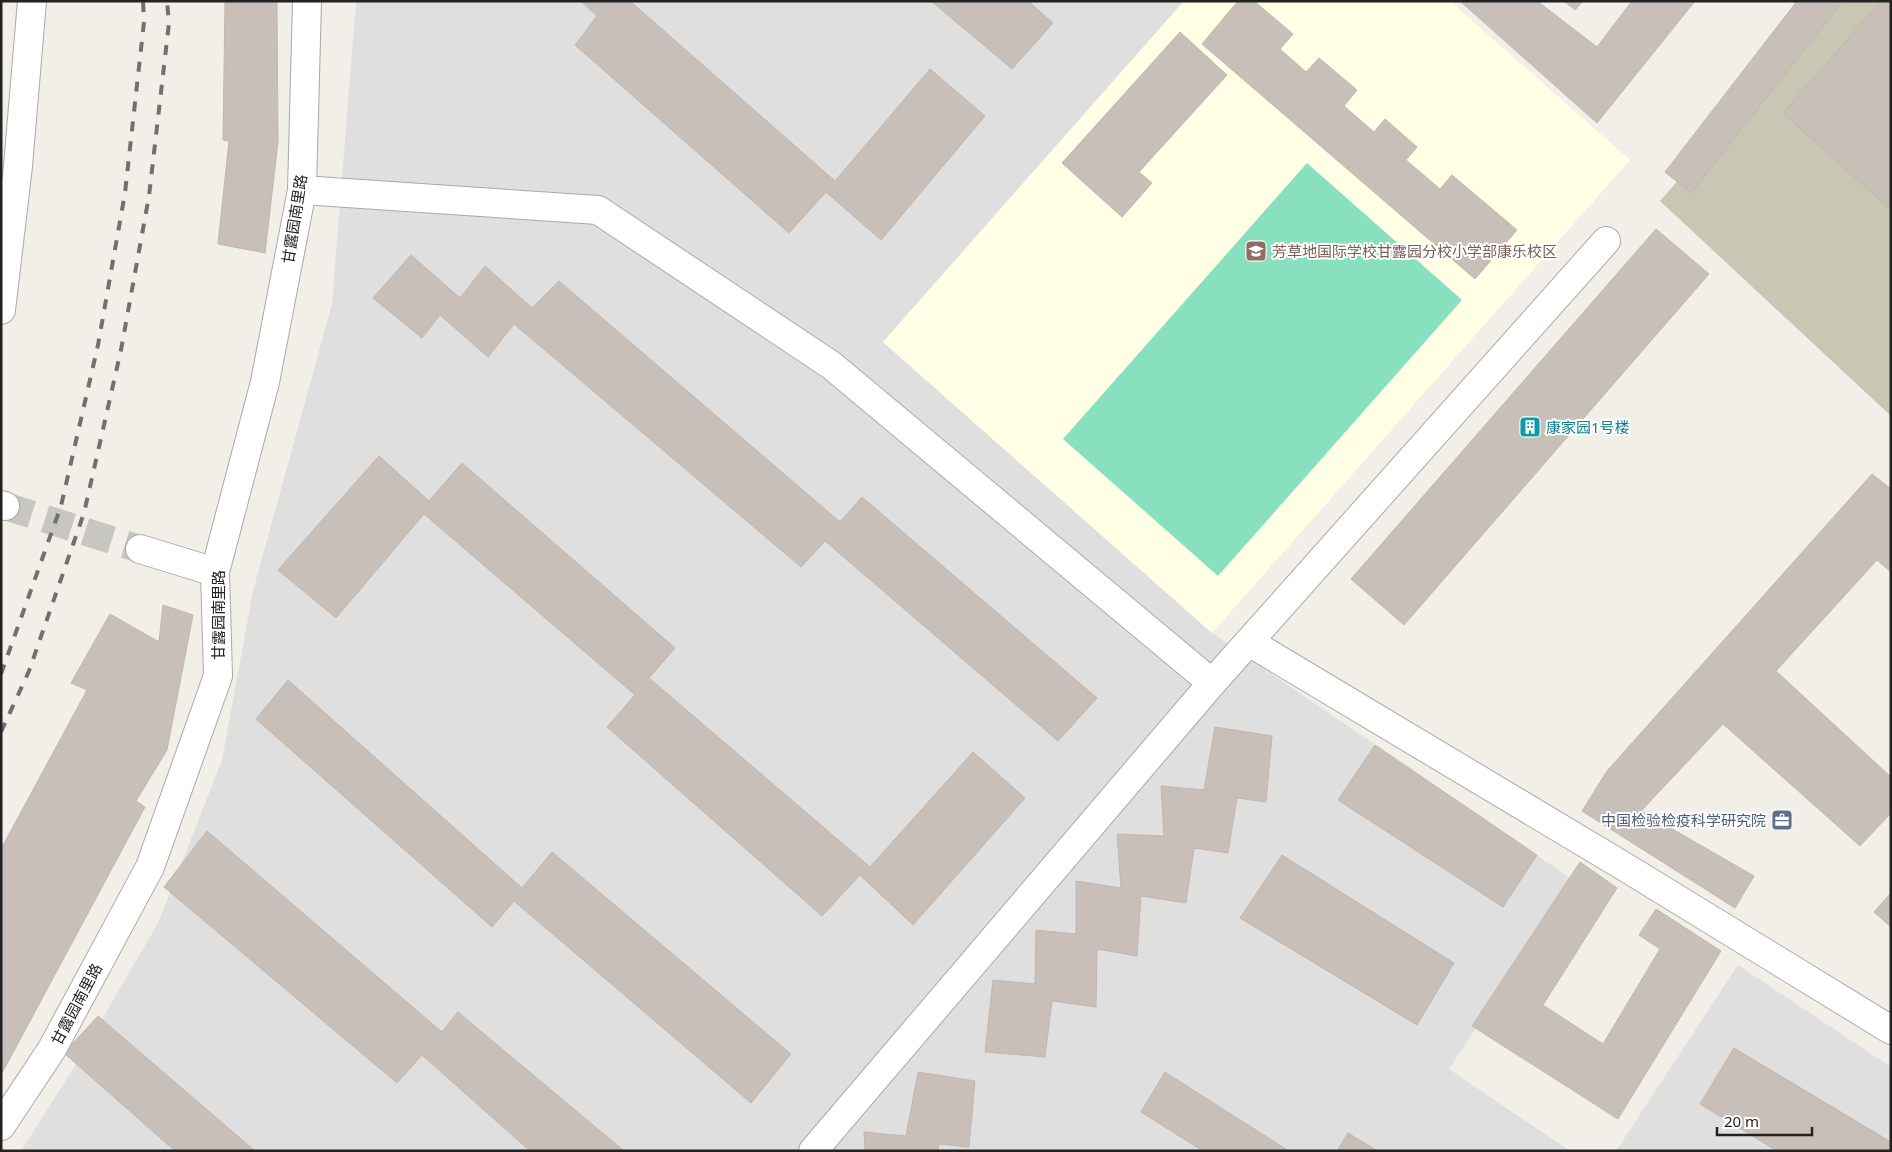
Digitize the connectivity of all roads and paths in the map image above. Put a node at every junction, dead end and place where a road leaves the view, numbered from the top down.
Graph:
1 (32, 1) edge
2 (307, 1) edge
3 (302, 190) junction
4 (1606, 240) dead end
5 (1, 310) edge
6 (140, 548) tunnel mouth
7 (215, 572) junction
8 (1249, 642) junction
9 (1212, 683) junction
10 (1891, 1030) edge
11 (1, 1126) edge
12 (813, 1151) edge

1 - 5 street
2 - 3 street, 甘露园南里路
3 - 7 street, 甘露园南里路
3 - 9 street
4 - 8 street
6 - 7 street
7 - 11 street, 甘露园南里路
8 - 9 street
8 - 10 street
9 - 12 street

